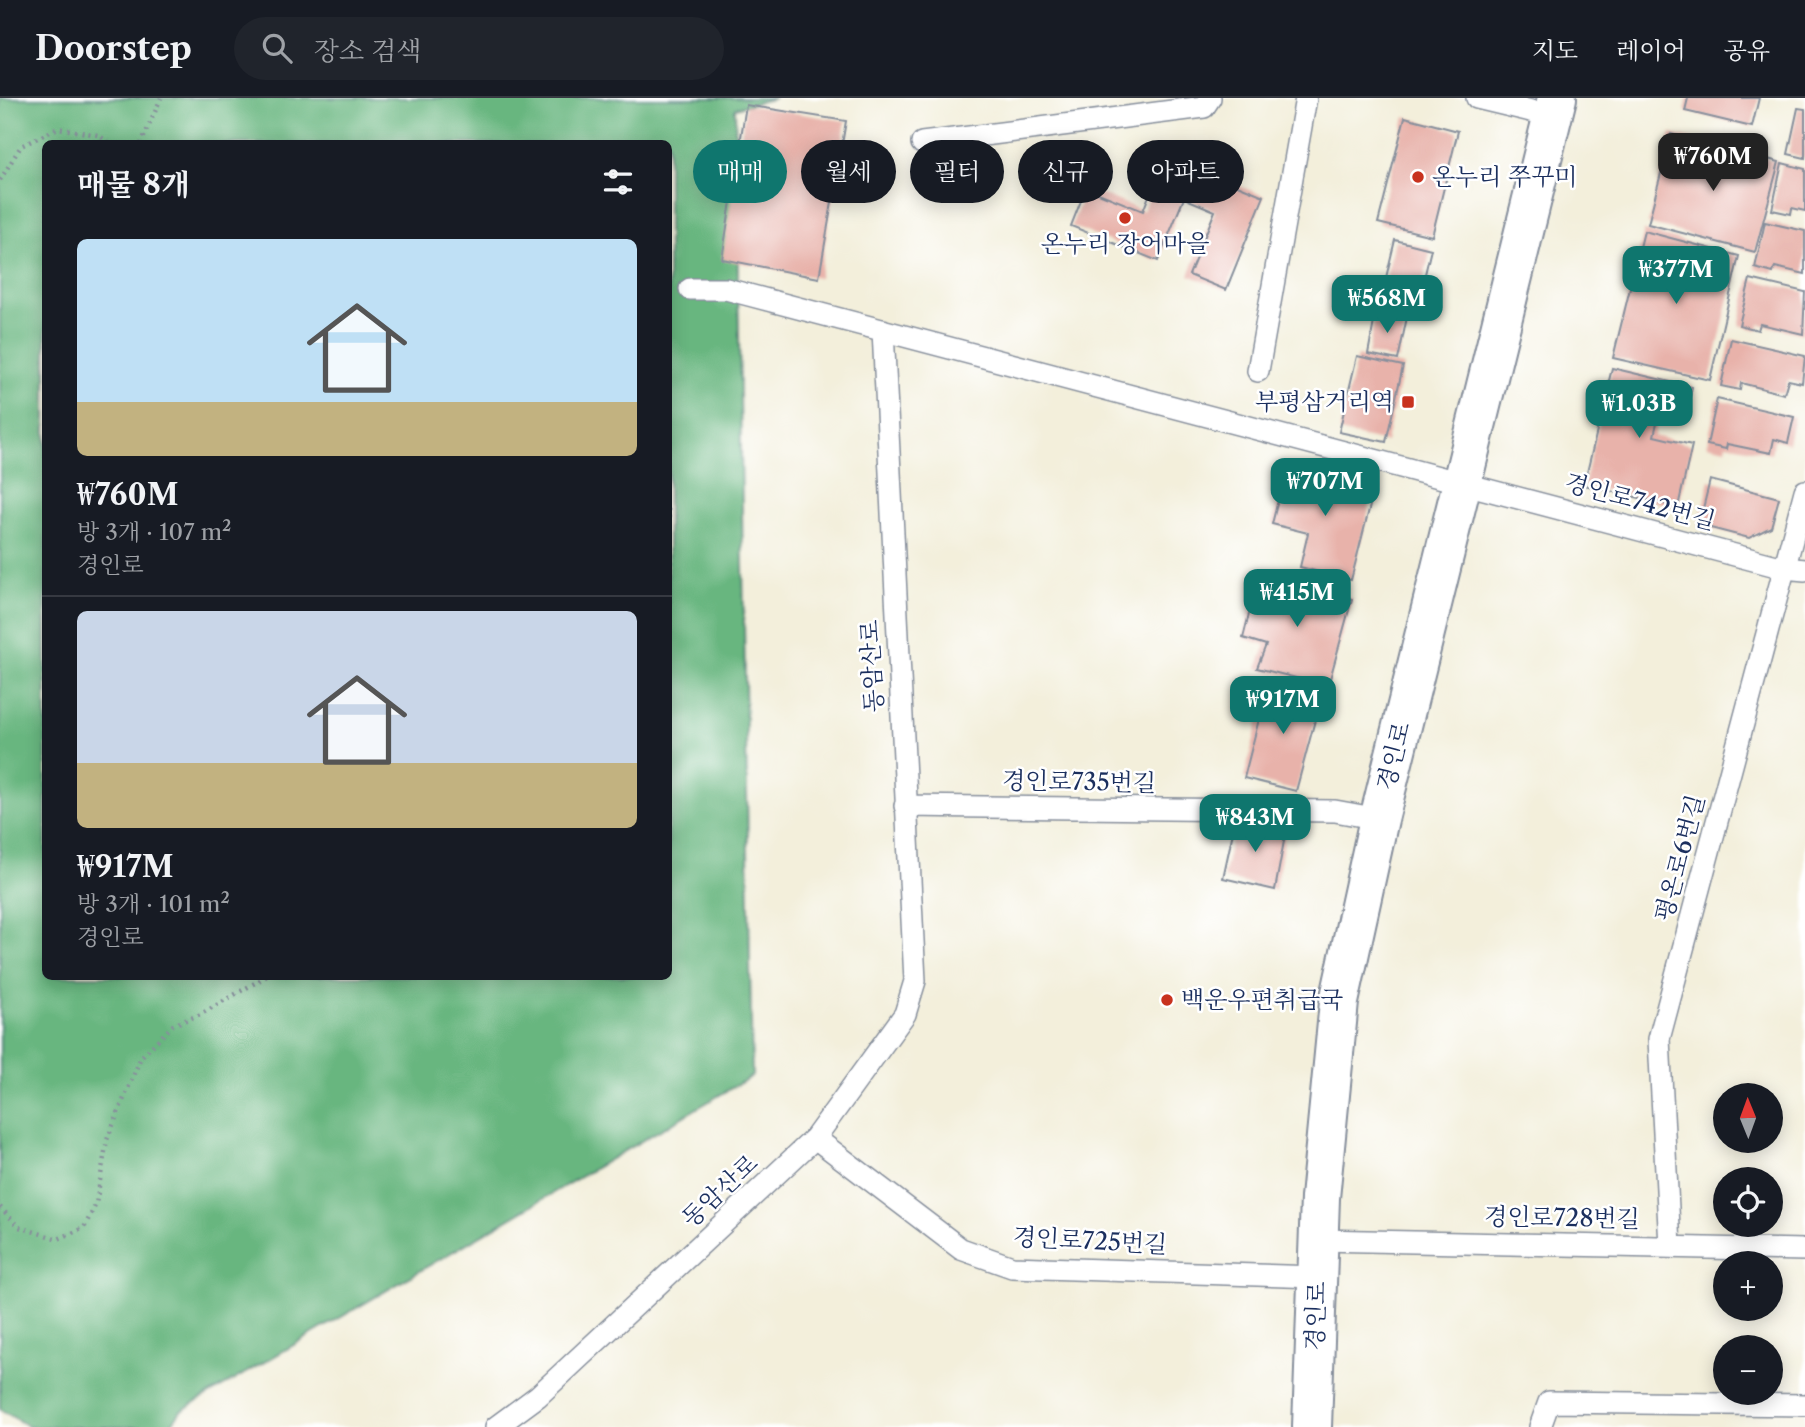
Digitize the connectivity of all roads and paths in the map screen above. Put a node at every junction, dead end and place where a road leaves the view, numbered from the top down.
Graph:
1 (161, 98) edge
2 (1210, 98) edge
3 (1306, 98) edge
4 (1477, 98) edge
5 (1555, 107) edge
6 (106, 140) edge
7 (143, 140) edge
8 (946, 140) edge
9 (0, 180) edge
10 (690, 289) dead end
11 (883, 330) junction
12 (1258, 371) dead end
13 (1462, 482) junction
14 (1805, 491) edge
15 (1794, 569) edge
16 (905, 806) junction
17 (1378, 819) junction
18 (260, 980) edge
19 (816, 1138) junction
20 (0, 1207) edge
21 (1670, 1246) junction
22 (1805, 1250) edge
23 (1318, 1259) junction
24 (1805, 1405) edge
25 (496, 1427) edge
26 (1312, 1427) edge
27 (1540, 1427) edge

1 - 7 path
2 - 8 lane
3 - 12 lane
4 - 5 lane
5 - 13 main road, 경인로
6 - 9 path
10 - 11 lane
11 - 13 lane
11 - 16 lane, 동암산로
13 - 15 lane, 경인로742번길
13 - 17 main road, 경인로
14 - 15 lane, 평온로6번길
15 - 21 lane, 평온로6번길
16 - 17 lane, 경인로735번길
16 - 19 lane, 동암산로
17 - 23 main road, 경인로
18 - 20 path
19 - 23 lane, 경인로725번길
19 - 25 lane, 동암산로
21 - 22 lane, 경인로728번길
21 - 23 lane, 경인로728번길
23 - 26 main road, 경인로
24 - 27 lane

